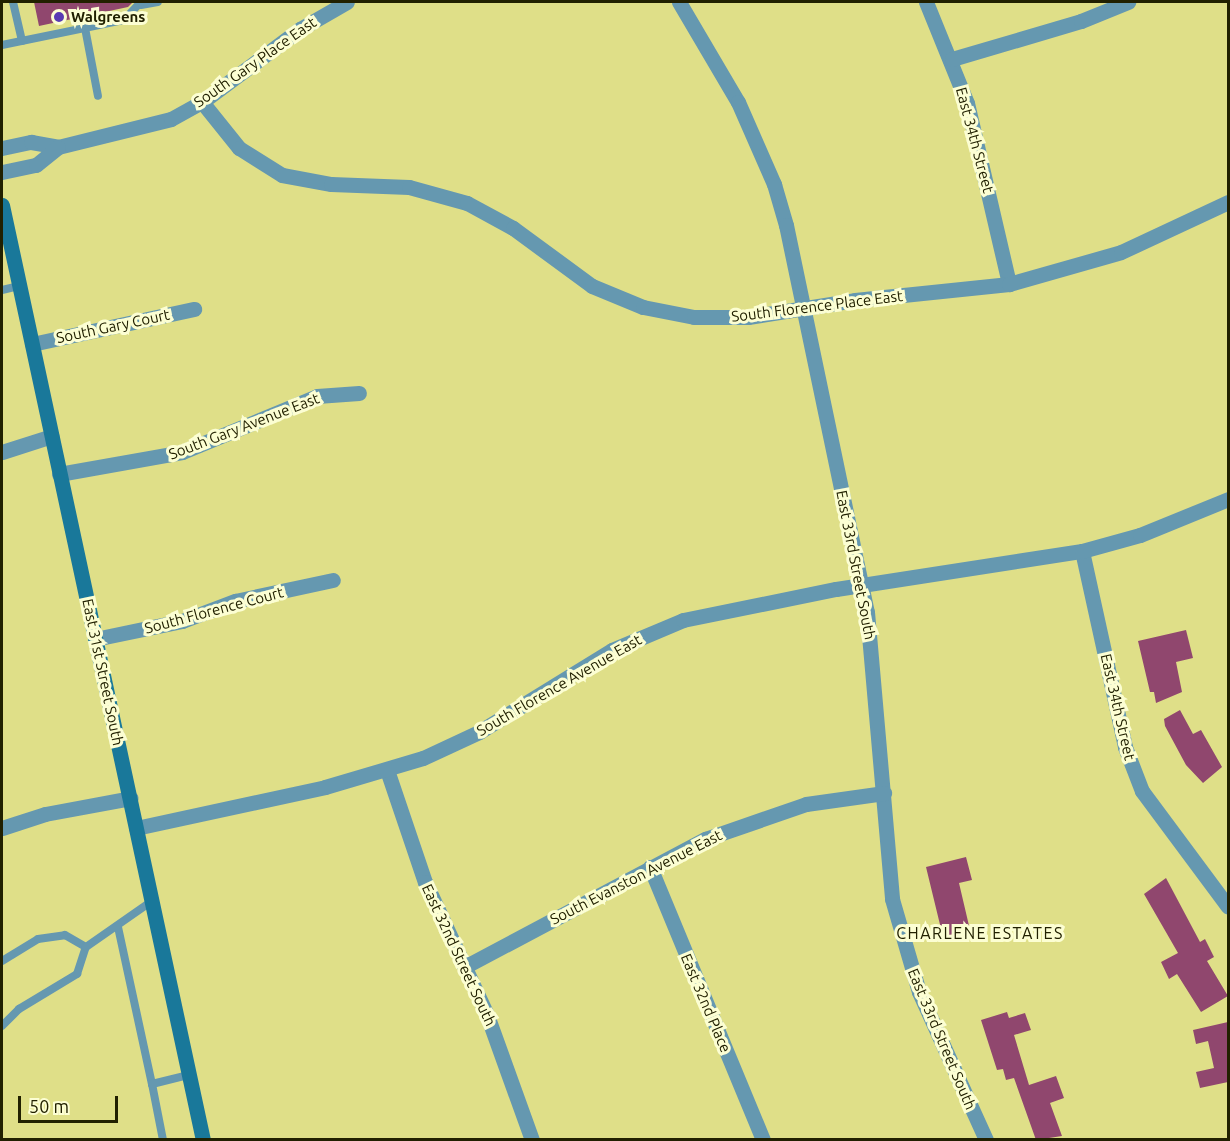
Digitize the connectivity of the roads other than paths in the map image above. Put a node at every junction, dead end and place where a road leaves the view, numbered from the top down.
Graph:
1 (13, 2) edge
2 (158, 2) edge
3 (347, 2) edge
4 (679, 2) edge
5 (926, 2) edge
6 (1128, 2) edge
7 (141, 3) edge
8 (85, 28) junction
9 (22, 41) junction
10 (2, 45) edge
11 (952, 59) junction
12 (98, 96) dead end
13 (202, 102) junction
14 (58, 147) junction
15 (2, 148) edge
16 (2, 172) edge
17 (1228, 202) edge
18 (2, 205) edge
19 (1009, 284) junction
20 (19, 286) junction
21 (2, 290) edge
22 (804, 308) junction
23 (194, 309) dead end
24 (32, 344) junction
25 (359, 393) dead end
26 (52, 436) junction
27 (2, 452) edge
28 (59, 474) junction
29 (1228, 499) edge
30 (1082, 551) junction
31 (333, 580) dead end
32 (862, 585) junction
33 (95, 639) junction
34 (387, 770) junction
35 (884, 793) junction
36 (131, 798) junction
37 (2, 828) edge
38 (136, 828) junction
39 (650, 867) junction
40 (152, 901) junction
41 (1228, 907) edge
42 (118, 927) junction
43 (86, 947) junction
44 (2, 961) edge
45 (466, 966) junction
46 (2, 1026) edge
47 (189, 1075) junction
48 (152, 1084) junction
49 (163, 1140) edge
50 (203, 1140) edge
51 (532, 1140) edge
52 (763, 1140) edge
53 (986, 1140) edge

1 - 9 lane
2 - 7 lane
3 - 13 street, South Gary Place East
4 - 22 street, East 33rd Street South
5 - 11 street, East 34th Street
6 - 11 street
7 - 8 lane
8 - 9 lane
8 - 12 lane
9 - 10 lane
11 - 19 street, East 34th Street
13 - 14 street, South Gary Place East
13 - 22 street, South Florence Place East
14 - 15 street, South Gary Place East
14 - 16 street, South Gary Place East
17 - 19 street, South Florence Place East
18 - 20 main road, East 31st Street South
19 - 22 street, South Florence Place East
20 - 21 lane
20 - 24 main road, East 31st Street South
22 - 32 street, East 33rd Street South
23 - 24 street, South Gary Court
24 - 26 main road, East 31st Street South
25 - 28 street, South Gary Avenue East
26 - 27 street
26 - 28 main road, East 31st Street South
28 - 33 main road, East 31st Street South
29 - 30 street, South Florence Avenue East
30 - 32 street, South Florence Avenue East
30 - 41 street, East 34th Street
31 - 33 street, South Florence Court
32 - 34 street, South Florence Avenue East
32 - 35 street, East 33rd Street South
33 - 36 main road, East 31st Street South
34 - 38 street, South Florence Avenue East
34 - 45 street, East 32nd Street South
35 - 39 street, South Evanston Avenue East
35 - 53 street, East 33rd Street South
36 - 37 street
36 - 38 main road, East 31st Street South
38 - 40 main road, East 31st Street South
39 - 45 street, South Evanston Avenue East
39 - 52 street, East 32nd Place
40 - 42 lane
40 - 47 main road, East 31st Street South
42 - 43 lane
42 - 48 lane
43 - 44 lane
43 - 46 lane
45 - 51 street, East 32nd Street South
47 - 48 lane
47 - 50 main road, East 31st Street South
48 - 49 lane

